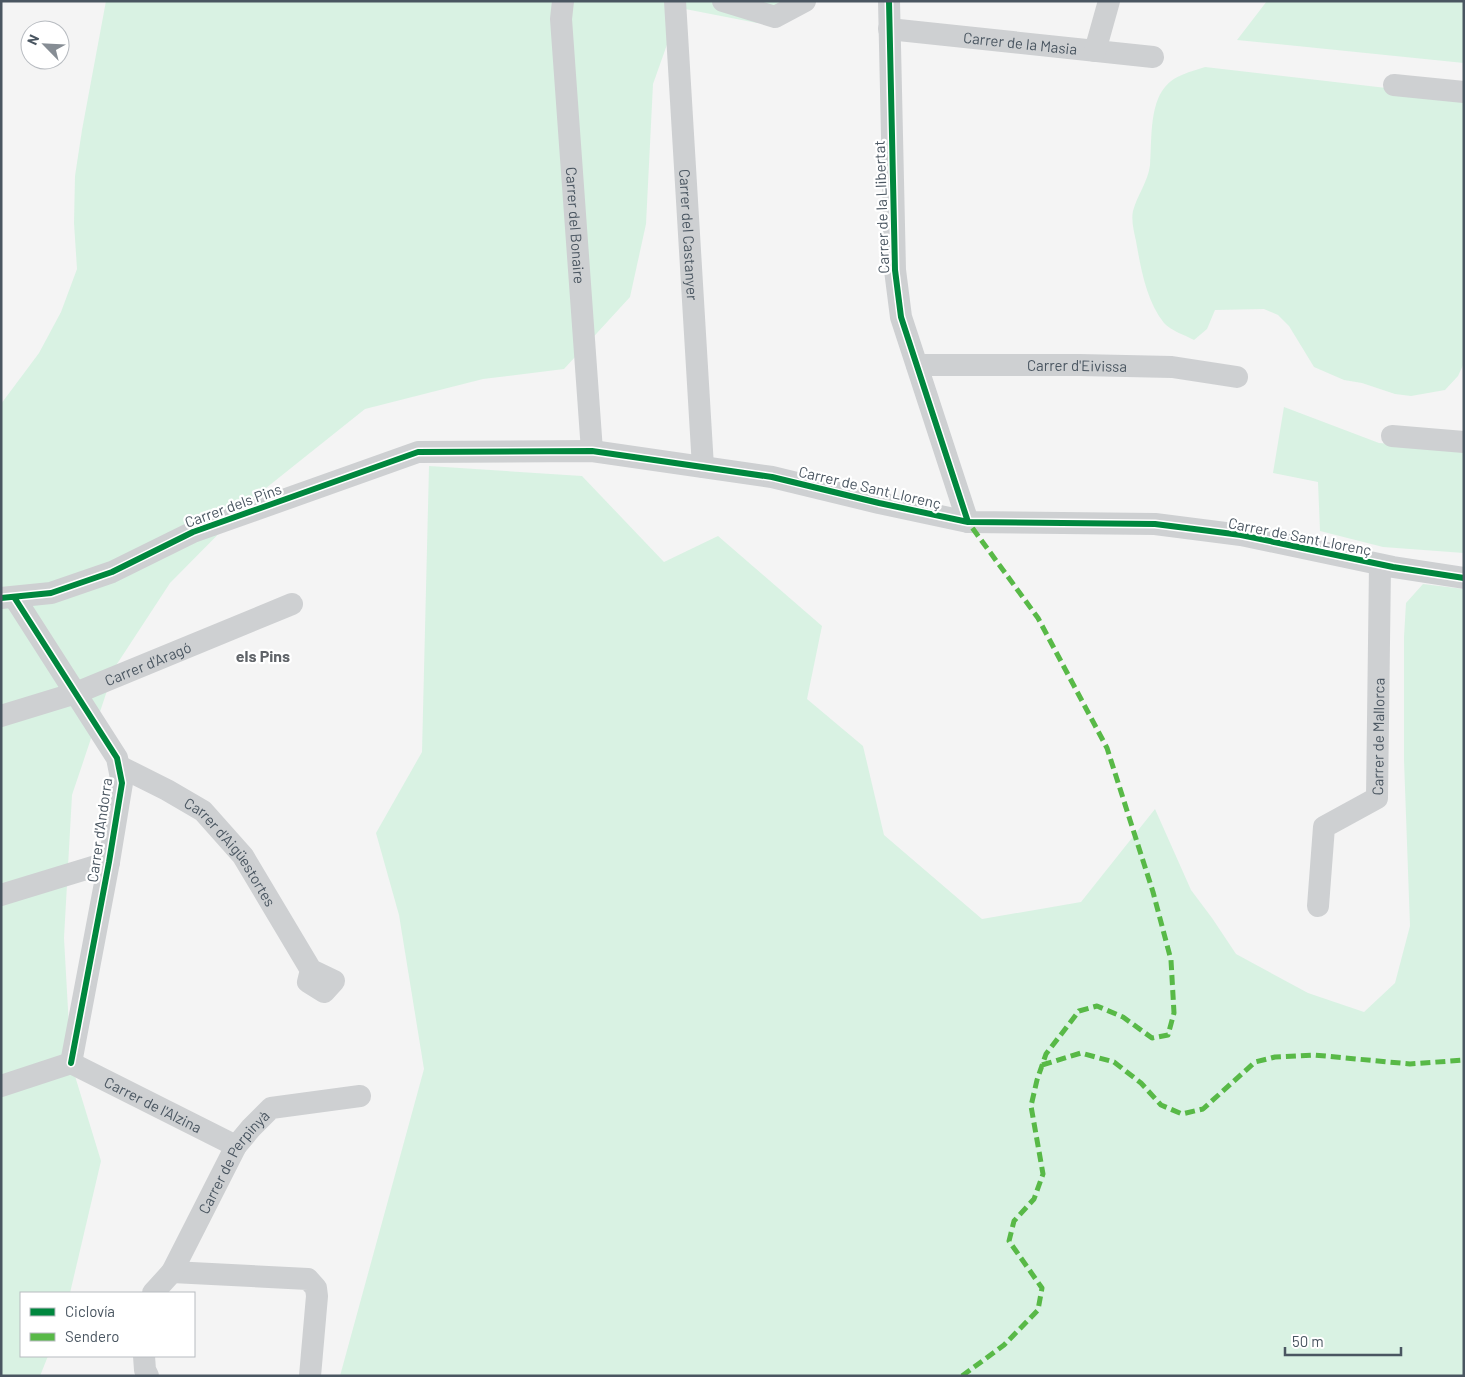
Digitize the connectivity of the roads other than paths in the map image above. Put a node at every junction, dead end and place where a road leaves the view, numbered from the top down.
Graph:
1 (563, 1) edge
2 (675, 1) edge
3 (723, 1) edge
4 (805, 1) edge
5 (889, 1) edge
6 (1108, 1) edge
7 (889, 28) junction
8 (1095, 51) junction
9 (1152, 57) dead end
10 (1394, 85) dead end
11 (1464, 92) edge
12 (917, 366) junction
13 (1237, 377) dead end
14 (1392, 436) dead end
15 (1464, 442) edge
16 (592, 450) junction
17 (418, 452) joint
18 (703, 467) junction
19 (968, 522) junction
20 (1380, 565) junction
21 (1464, 578) edge
22 (8, 597) edge
23 (292, 604) dead end
24 (76, 693) junction
25 (1, 716) edge
26 (119, 766) junction
27 (109, 862) junction
28 (1, 895) edge
29 (1318, 906) dead end
30 (311, 970) dead end
31 (71, 1063) junction
32 (1, 1086) edge
33 (360, 1096) dead end
34 (236, 1146) junction
35 (172, 1272) junction
36 (154, 1292) edge
37 (144, 1357) edge
38 (148, 1376) edge
39 (310, 1376) edge

1 - 16 street, Carrer del Bonaire
2 - 18 street, Carrer del Castanyer
3 - 4 street
5 - 7 street, Carrer de la Llibertat
6 - 8 street
7 - 8 street, Carrer de la Masia
7 - 12 street, Carrer de la Llibertat
8 - 9 street, Carrer de la Masia
10 - 11 street
12 - 13 street, Carrer d'Eivissa
12 - 19 street, Carrer de la Llibertat
14 - 15 street
16 - 17 street, Carrer de Sant Llorenç
16 - 18 street, Carrer de Sant Llorenç
17 - 22 street, Carrer dels Pins
18 - 19 street, Carrer de Sant Llorenç
19 - 20 street, Carrer de Sant Llorenç
20 - 21 street, Carrer de Sant Llorenç
20 - 29 street, Carrer de Mallorca
22 - 24 street, Carrer d'Andorra
23 - 24 street, Carrer d'Aragó
24 - 25 street, Carrer d'Aragó
24 - 26 street, Carrer d'Andorra
26 - 27 street, Carrer d'Andorra
26 - 30 street, Carrer d'Aigüestortes
27 - 28 street
27 - 31 street, Carrer d'Andorra
31 - 32 street
31 - 34 street, Carrer de l'Alzina
33 - 34 street, Carrer de Perpinyà
34 - 35 street, Carrer de Perpinyà
35 - 36 street, Carrer de Perpinyà
35 - 39 street
37 - 38 street

